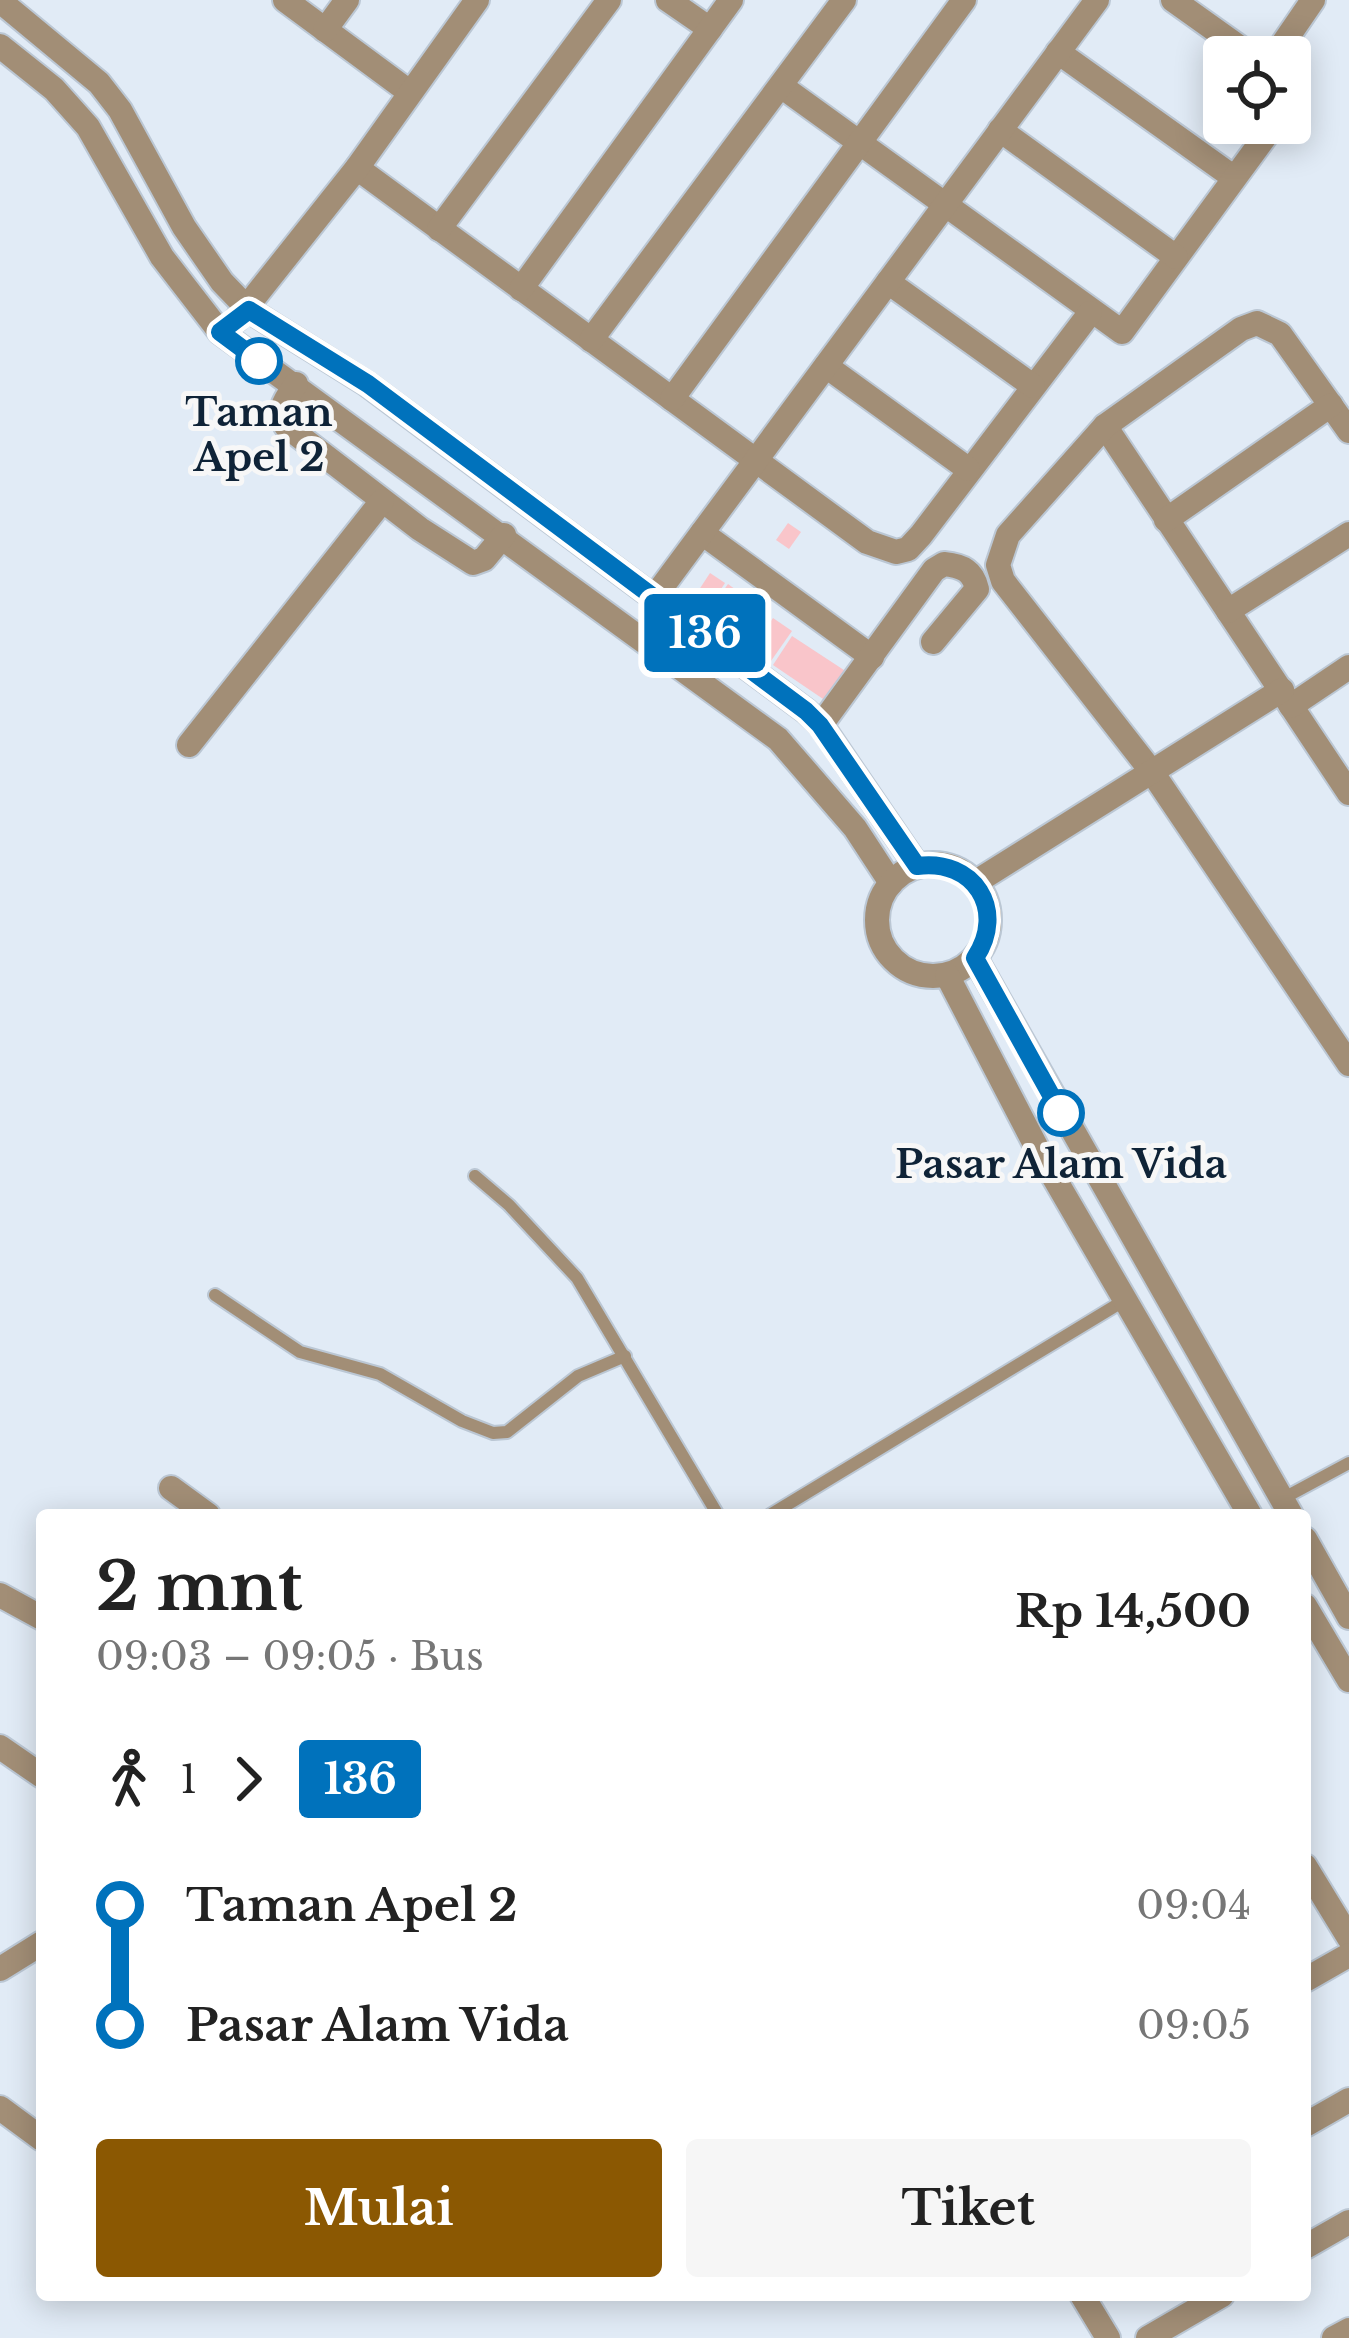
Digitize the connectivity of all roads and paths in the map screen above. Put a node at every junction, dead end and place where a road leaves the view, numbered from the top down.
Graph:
1 (285, 0) edge
2 (347, 0) edge
3 (477, 0) edge
4 (609, 0) edge
5 (668, 0) edge
6 (731, 0) edge
7 (844, 0) edge
8 (964, 0) edge
9 (1097, 0) edge
10 (1173, 0) edge
11 (1310, 1) edge
12 (0, 2) edge
13 (710, 29) junction
14 (325, 30) junction
15 (1224, 36) edge
16 (1288, 36) edge
17 (0, 46) edge
18 (1058, 52) junction
19 (781, 86) junction
20 (408, 91) junction
21 (1000, 130) junction
22 (858, 140) junction
23 (1259, 144) edge
24 (357, 168) junction
25 (1233, 177) junction
26 (946, 203) junction
27 (439, 229) junction
28 (1176, 257) junction
29 (888, 282) junction
30 (521, 289) junction
31 (249, 310) junction
32 (1090, 313) junction
33 (220, 332) junction
34 (591, 340) junction
35 (826, 366) junction
36 (296, 384) junction
37 (1033, 386) junction
38 (672, 399) junction
39 (1331, 404) junction
40 (1105, 426) junction
41 (1349, 431) edge
42 (756, 463) junction
43 (968, 469) junction
44 (382, 501) junction
45 (1166, 520) junction
46 (702, 533) junction
47 (1349, 534) edge
48 (504, 535) junction
49 (656, 595) junction
50 (1228, 611) junction
51 (933, 642) dead end
52 (872, 657) junction
53 (1349, 668) edge
54 (1287, 698) junction
55 (822, 728) junction
56 (190, 745) dead end
57 (796, 760) junction
58 (1152, 772) junction
59 (1349, 793) edge
60 (917, 866) junction
61 (891, 883) junction
62 (976, 883) junction
63 (975, 958) junction
64 (947, 975) junction
65 (1349, 1064) edge
66 (475, 1176) dead end
67 (214, 1295) dead end
68 (1125, 1300) junction
69 (625, 1356) junction
70 (1349, 1463) edge
71 (171, 1488) dead end
72 (1287, 1507) edge
73 (200, 1509) edge
74 (714, 1509) edge
75 (780, 1509) edge
76 (1247, 1509) edge
77 (1311, 1550) edge
78 (0, 1594) edge
79 (36, 1615) edge
80 (1311, 1616) edge
81 (1349, 1617) edge
82 (1349, 1680) edge
83 (0, 1747) edge
84 (36, 1772) edge
85 (1311, 1876) edge
86 (1349, 1938) edge
87 (36, 1946) edge
88 (1349, 1954) edge
89 (3, 1962) edge
90 (1311, 1976) edge
91 (1349, 2100) edge
92 (0, 2108) edge
93 (1311, 2122) edge
94 (36, 2135) edge
95 (1349, 2222) edge
96 (1311, 2244) edge
97 (1086, 2301) edge
98 (1212, 2301) edge
99 (1349, 2330) edge
100 (1108, 2338) edge
101 (1148, 2338) edge
102 (1334, 2338) edge

1 - 14 street
2 - 14 street
3 - 20 street
4 - 27 street
5 - 13 street
6 - 13 street
7 - 19 street
8 - 22 street
9 - 18 street
10 - 15 street
11 - 16 street
12 - 31 street
13 - 30 street
14 - 20 street
17 - 33 street
18 - 21 street
18 - 25 street
19 - 22 street
19 - 34 street
20 - 24 street
21 - 26 street
21 - 28 street
22 - 26 street
22 - 38 street
23 - 25 street
24 - 27 street
24 - 31 street
25 - 28 street
26 - 29 street
26 - 32 street
27 - 30 street
28 - 32 street
29 - 35 street
29 - 37 street
30 - 34 street
31 - 33 street
31 - 49 street
32 - 37 street
33 - 36 street
34 - 38 street
35 - 42 street
35 - 43 street
36 - 44 street
36 - 48 street
37 - 43 street
38 - 42 street
39 - 40 street
39 - 41 street
39 - 45 street
40 - 45 street
40 - 58 street
42 - 43 street
42 - 46 street
44 - 48 street
44 - 56 street
45 - 50 street
46 - 49 street
46 - 52 street
47 - 50 street
48 - 57 street
49 - 55 street
50 - 54 street
51 - 52 street
52 - 55 street
53 - 54 street
54 - 58 street
54 - 59 street
55 - 57 street
55 - 60 street
57 - 61 street
58 - 62 street
58 - 65 street
60 - 61 street
60 - 62 street
61 - 64 street
62 - 63 street
63 - 64 street
63 - 72 street
64 - 68 street
66 - 69 lane
67 - 69 lane
68 - 75 lane
68 - 76 street
69 - 74 lane
70 - 72 lane
71 - 73 street
77 - 81 street
78 - 79 street
80 - 82 street
83 - 84 street
85 - 86 street
87 - 89 street
88 - 90 street
91 - 93 street
92 - 94 street
95 - 96 street
97 - 100 street
98 - 101 street
99 - 102 street

